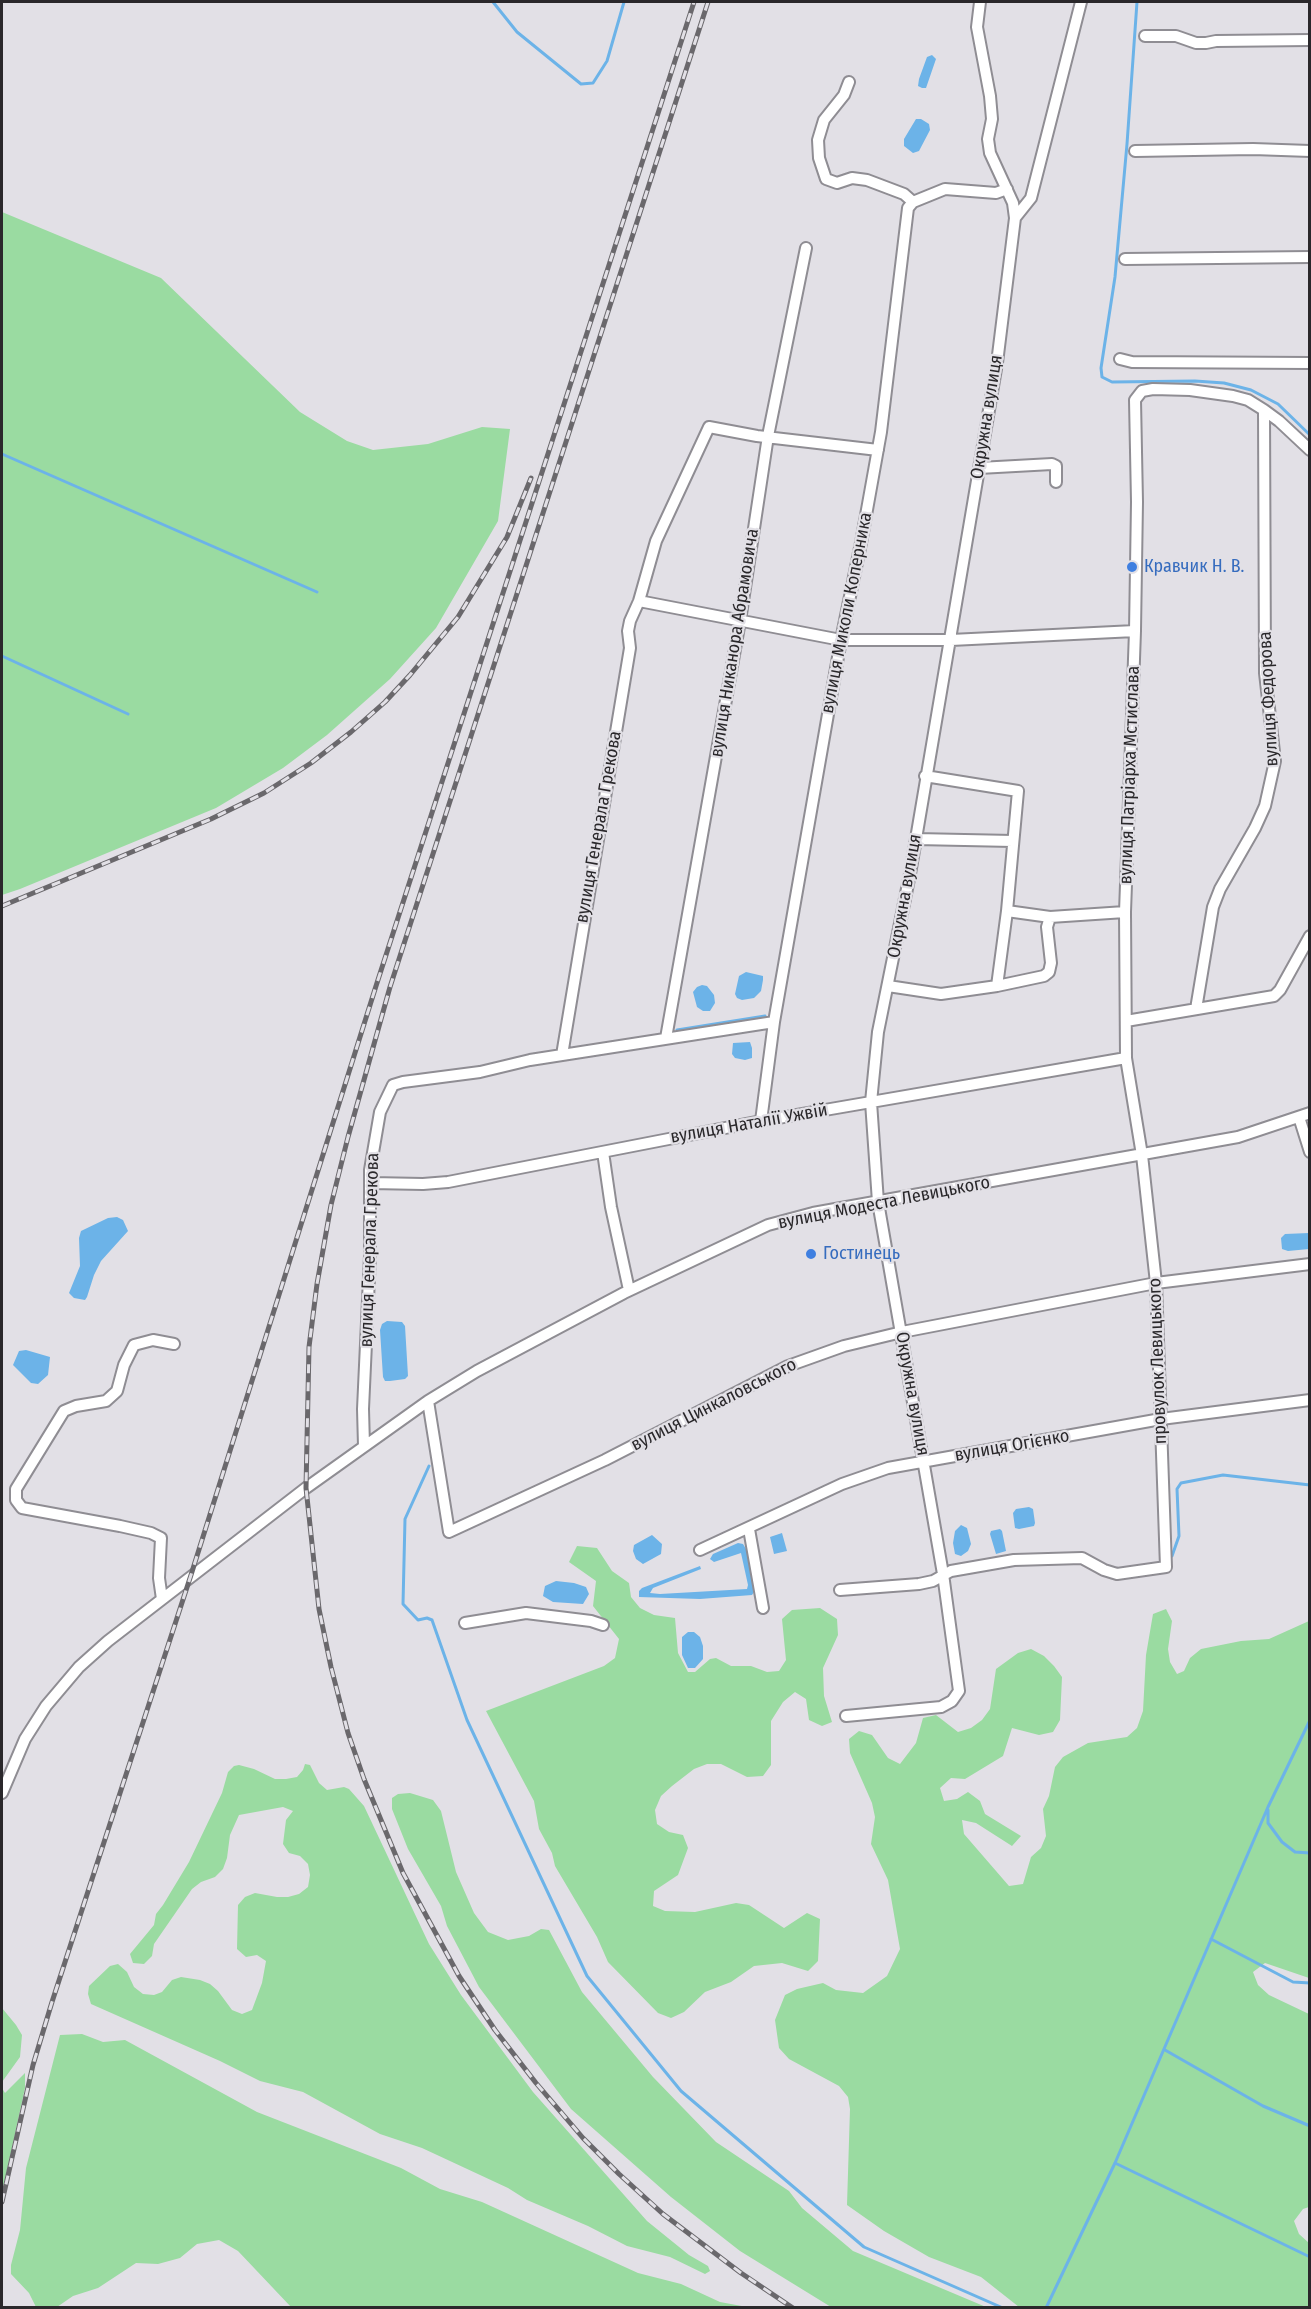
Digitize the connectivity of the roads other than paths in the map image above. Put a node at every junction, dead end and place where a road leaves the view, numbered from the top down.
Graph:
1 (980, 2) edge
2 (1081, 2) edge
3 (1145, 36) dead end
4 (1310, 40) edge
5 (849, 82) dead end
6 (1135, 151) dead end
7 (1310, 151) edge
8 (1006, 189) junction
9 (913, 202) junction
10 (1015, 218) junction
11 (806, 248) dead end
12 (1310, 257) edge
13 (1125, 259) dead end
14 (1120, 359) dead end
15 (1310, 363) edge
16 (1264, 410) junction
17 (768, 436) junction
18 (878, 450) junction
19 (1310, 450) edge
20 (979, 468) junction
21 (1056, 482) dead end
22 (639, 601) junction
23 (740, 621) junction
24 (1135, 631) junction
25 (841, 640) junction
26 (951, 640) junction
27 (926, 776) junction
28 (916, 839) junction
29 (1013, 841) junction
30 (1007, 910) junction
31 (1125, 912) junction
32 (1050, 917) junction
33 (1310, 936) edge
34 (888, 986) junction
35 (997, 986) junction
36 (1196, 1009) junction
37 (1126, 1021) junction
38 (774, 1022) junction
39 (666, 1038) junction
40 (562, 1055) junction
41 (1126, 1058) junction
42 (871, 1102) junction
43 (1304, 1115) edge
44 (761, 1121) junction
45 (603, 1152) junction
46 (1310, 1152) edge
47 (1142, 1155) junction
48 (371, 1183) junction
49 (878, 1202) junction
50 (1310, 1264) edge
51 (1156, 1282) junction
52 (629, 1290) junction
53 (902, 1332) junction
54 (174, 1344) dead end
55 (1310, 1400) edge
56 (428, 1401) junction
57 (1161, 1419) junction
58 (364, 1446) junction
59 (924, 1461) junction
60 (749, 1529) junction
61 (700, 1550) dead end
62 (943, 1574) junction
63 (840, 1590) dead end
64 (162, 1599) junction
65 (763, 1608) dead end
66 (465, 1623) dead end
67 (603, 1625) dead end
68 (846, 1716) dead end
69 (2, 1793) edge

1 - 8 street, Окружна вулиця
2 - 10 street, Окружна вулиця
3 - 4 street
5 - 9 street
6 - 7 street
8 - 9 street
8 - 10 street, Окружна вулиця
9 - 18 street, вулиця Миколи Коперника
10 - 20 street, Окружна вулиця
11 - 17 street, вулиця Никанора Абрамовича
12 - 13 street
14 - 15 street
16 - 19 street
16 - 24 street, вулиця Патріарха Мстислава
16 - 36 street, вулиця Федорова
17 - 18 street
17 - 22 street, вулиця Генерала Грекова
17 - 23 street, вулиця Никанора Абрамовича
18 - 25 street, вулиця Миколи Коперника
20 - 21 street
20 - 26 street, Окружна вулиця
22 - 23 street
22 - 40 street, вулиця Генерала Грекова
23 - 25 street
23 - 39 street, вулиця Никанора Абрамовича
24 - 26 street
24 - 31 street, вулиця Патріарха Мстислава
25 - 26 street
25 - 38 street, вулиця Миколи Коперника
26 - 27 street, Окружна вулиця
27 - 28 street, Окружна вулиця
27 - 29 street
28 - 29 street
28 - 34 street, Окружна вулиця
29 - 30 street
30 - 32 street
30 - 35 street
31 - 32 street
31 - 37 street, вулиця Патріарха Мстислава
32 - 35 street
33 - 36 street
34 - 35 street
34 - 42 street, Окружна вулиця
36 - 37 street
37 - 41 street, вулиця Патріарха Мстислава
38 - 39 street, вулиця Генерала Грекова
38 - 44 street, вулиця Миколи Коперника
39 - 40 street, вулиця Генерала Грекова
40 - 48 street, вулиця Генерала Грекова
41 - 42 street, вулиця Наталії Ужвій
41 - 47 street, вулиця Патріарха Мстислава
42 - 44 street, вулиця Наталії Ужвій
42 - 49 street, Окружна вулиця
43 - 46 street
43 - 47 street, вулиця Модеста Левицького
44 - 45 street, вулиця Наталії Ужвій
45 - 48 street, вулиця Наталії Ужвій
45 - 52 street
47 - 49 street, вулиця Модеста Левицького
47 - 51 street, провулок Левицького
48 - 58 street, вулиця Генерала Грекова
49 - 52 street, вулиця Модеста Левицького
49 - 53 street, Окружна вулиця
50 - 51 street, вулиця Цинкаловського
51 - 53 street, вулиця Цинкаловського
51 - 57 street, провулок Левицького
52 - 56 street, вулиця Модеста Левицького
53 - 56 street, вулиця Цинкаловського
53 - 59 street, Окружна вулиця
54 - 64 street
55 - 57 street, вулиця Огієнко
56 - 58 street, вулиця Модеста Левицького
57 - 59 street, вулиця Огієнко
57 - 62 street, провулок Левицького
58 - 64 street, вулиця Модеста Левицького
59 - 60 street, вулиця Огієнко
59 - 62 street, Окружна вулиця
60 - 61 street, вулиця Огієнко
60 - 65 street
62 - 63 street
62 - 68 street, Окружна вулиця
64 - 69 street
66 - 67 street

